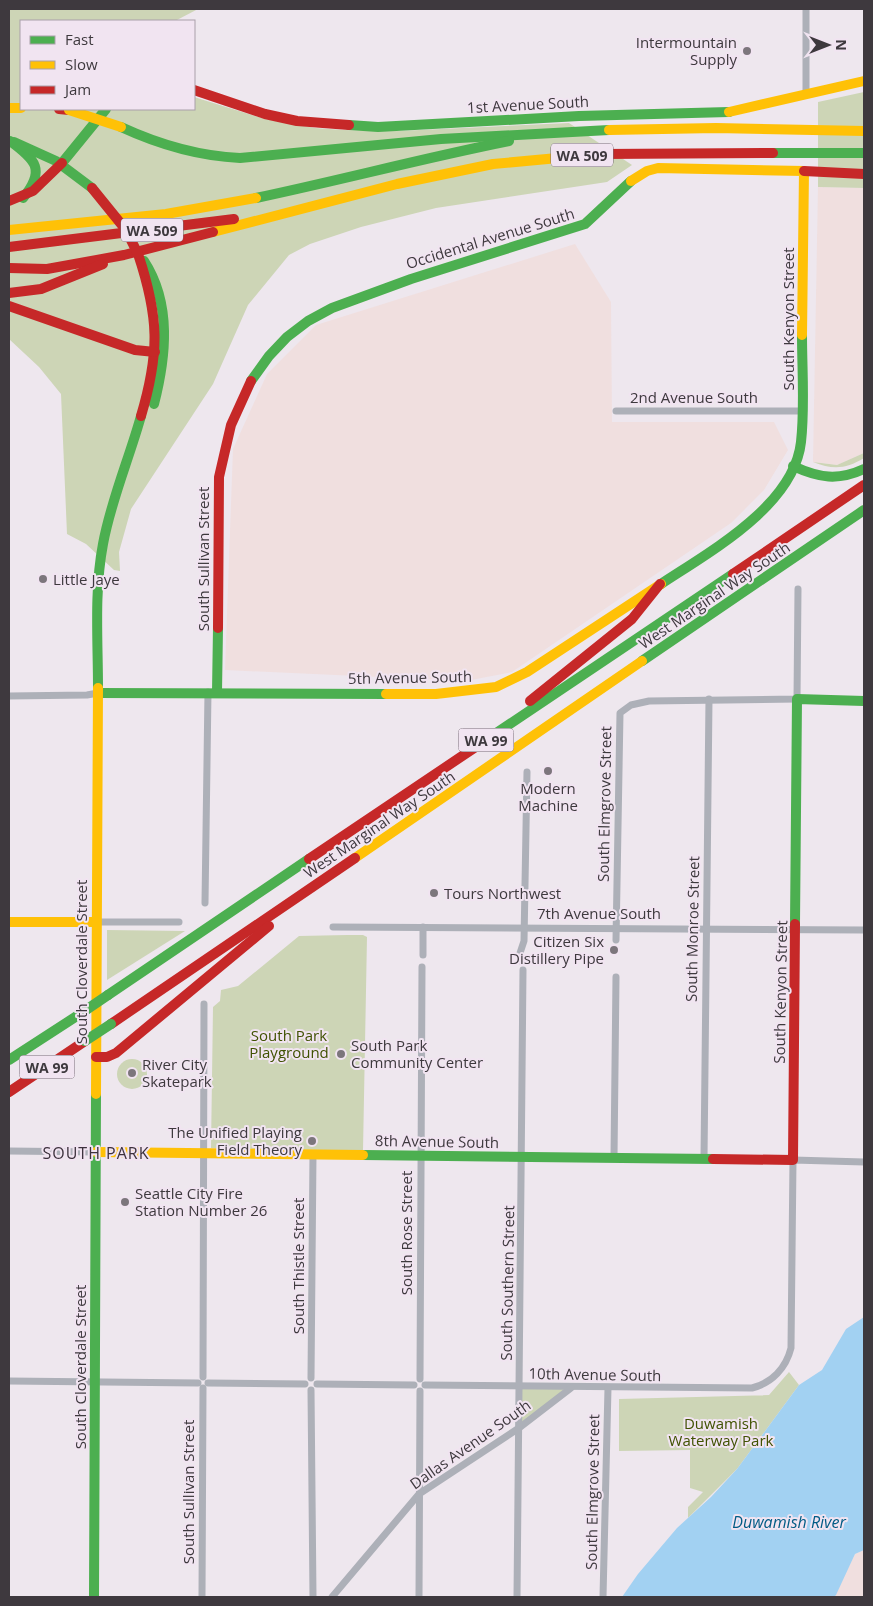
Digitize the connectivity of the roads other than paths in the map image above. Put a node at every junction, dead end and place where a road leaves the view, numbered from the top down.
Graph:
1 (806, 9) edge
2 (864, 81) edge
3 (195, 90) edge
4 (806, 94) junction
5 (64, 110) edge
6 (105, 110) edge
7 (864, 124) edge
8 (816, 129) junction
9 (611, 131) junction
10 (864, 131) edge
11 (10, 140) edge
12 (864, 153) edge
13 (827, 154) junction
14 (864, 158) edge
15 (62, 162) junction
16 (804, 171) junction
17 (864, 174) edge
18 (23, 198) junction
19 (9, 201) edge
20 (296, 210) junction
21 (9, 230) edge
22 (9, 247) edge
23 (138, 254) junction
24 (124, 255) junction
25 (10, 269) edge
26 (9, 293) edge
27 (9, 306) edge
28 (155, 352) junction
29 (616, 411) dead end
30 (802, 411) junction
31 (228, 428) joint
32 (793, 466) junction
33 (864, 469) edge
34 (121, 480) junction
35 (864, 485) edge
36 (864, 510) edge
37 (660, 584) junction
38 (798, 590) dead end
39 (213, 692) junction
40 (98, 693) junction
41 (9, 696) edge
42 (708, 699) junction
43 (797, 699) junction
44 (864, 701) edge
45 (526, 772) dead end
46 (434, 775) junction
47 (324, 880) junction
48 (204, 903) dead end
49 (9, 922) edge
50 (96, 922) junction
51 (180, 922) dead end
52 (333, 927) dead end
53 (423, 927) junction
54 (524, 927) junction
55 (616, 927) junction
56 (705, 928) junction
57 (796, 930) junction
58 (864, 930) edge
59 (616, 940) dead end
60 (423, 955) dead end
61 (521, 961) dead end
62 (422, 967) dead end
63 (523, 970) dead end
64 (616, 977) dead end
65 (204, 1004) dead end
66 (96, 1057) junction
67 (9, 1060) edge
68 (9, 1092) edge
69 (9, 1151) edge
70 (96, 1152) junction
71 (203, 1152) junction
72 (313, 1154) junction
73 (420, 1156) junction
74 (522, 1158) junction
75 (614, 1158) junction
76 (704, 1159) junction
77 (793, 1160) junction
78 (864, 1162) edge
79 (311, 1378) junction
80 (420, 1379) junction
81 (9, 1381) edge
82 (95, 1382) junction
83 (203, 1383) junction
84 (305, 1384) junction
85 (317, 1384) junction
86 (414, 1385) junction
87 (764, 1385) joint
88 (519, 1386) junction
89 (422, 1388) junction
90 (572, 1388) junction
91 (608, 1388) junction
92 (311, 1390) junction
93 (518, 1428) junction
94 (419, 1494) junction
95 (94, 1597) edge
96 (202, 1597) edge
97 (313, 1597) edge
98 (332, 1597) edge
99 (420, 1597) edge
100 (517, 1597) edge
101 (603, 1597) edge

1 - 4 street
2 - 4 main road, 1st Avenue South
3 - 4 main road, 1st Avenue South
5 - 9 main road, bridge
6 - 15 main road
7 - 8 main road
8 - 9 main road, WA 509
8 - 10 main road, WA 509
9 - 21 main road, WA 509
11 - 15 main road
11 - 18 main road
12 - 13 main road, WA 509
13 - 14 main road
13 - 20 main road, WA 509
15 - 18 main road
15 - 23 main road, South Cloverdale Street, bridge
16 - 17 main road, Occidental Avenue South
16 - 30 main road, South Kenyon Street
16 - 31 main road, Occidental Avenue South
18 - 19 main road
20 - 22 main road, WA 509
20 - 24 main road
23 - 28 main road, South Cloverdale Street
23 - 34 main road, South Cloverdale Street
24 - 25 main road
24 - 26 main road
27 - 28 main road
28 - 34 main road, South Cloverdale Street
29 - 30 street, 2nd Avenue South
30 - 32 main road, South Kenyon Street
31 - 39 main road, South Sullivan Street
32 - 33 main road
32 - 37 main road, 5th Avenue South
34 - 40 main road, South Cloverdale Street
35 - 46 main road, West Marginal Way South / WA 99
36 - 47 main road, West Marginal Way South / WA 99
37 - 39 main road, 5th Avenue South
37 - 46 main road
38 - 43 street, South Kenyon Street
39 - 40 main road, 5th Avenue South
39 - 48 street, South Sullivan Street
40 - 41 street, 5th Avenue South
40 - 50 main road, South Cloverdale Street
42 - 43 street
42 - 55 street, South Elmgrove Street
42 - 56 street, South Monroe Street
43 - 44 main road
43 - 57 main road, South Kenyon Street
45 - 54 street
46 - 67 main road, West Marginal Way South / WA 99, bridge
47 - 66 main road
47 - 68 main road, West Marginal Way South / WA 99, bridge
49 - 50 main road
50 - 51 street
50 - 66 main road, South Cloverdale Street
52 - 53 street, 7th Avenue South
53 - 54 street, 7th Avenue South
53 - 60 street
54 - 55 street, 7th Avenue South
54 - 61 street
55 - 56 street, 7th Avenue South
55 - 59 street, South Elmgrove Street
56 - 57 street, 7th Avenue South
56 - 76 street, South Monroe Street
57 - 58 street, 7th Avenue South
57 - 77 main road, South Kenyon Street
62 - 73 street, South Rose Street
63 - 74 street, South Southern Street
64 - 75 street
65 - 71 street, South Sullivan Street
66 - 70 main road, South Cloverdale Street
69 - 70 street, 8th Avenue South
70 - 71 main road, 8th Avenue South
70 - 82 main road, South Cloverdale Street
71 - 72 main road, 8th Avenue South
71 - 83 street, South Sullivan Street
72 - 73 main road, 8th Avenue South
72 - 79 street, South Thistle Street
73 - 74 main road, 8th Avenue South
73 - 80 street, South Rose Street
74 - 75 main road, 8th Avenue South
74 - 88 street, South Southern Street
75 - 76 main road, 8th Avenue South
76 - 77 main road, 8th Avenue South
77 - 78 street, 8th Avenue South
77 - 87 street, South Kenyon Street
79 - 84 street
79 - 85 street
80 - 86 street
80 - 89 street
81 - 82 street
82 - 83 street
82 - 95 main road, South Cloverdale Street
83 - 84 street
83 - 96 street, South Sullivan Street
84 - 92 street
85 - 86 street
85 - 92 street
86 - 89 street
87 - 91 street, 10th Avenue South
88 - 89 street, 10th Avenue South
88 - 90 street, 10th Avenue South
88 - 93 street, South Southern Street
89 - 94 street
90 - 91 street, 10th Avenue South
90 - 93 street, Dallas Avenue South
91 - 101 street, South Elmgrove Street
92 - 97 street
93 - 94 street, Dallas Avenue South
93 - 100 street, South Southern Street
94 - 98 street, Dallas Avenue South
94 - 99 street

